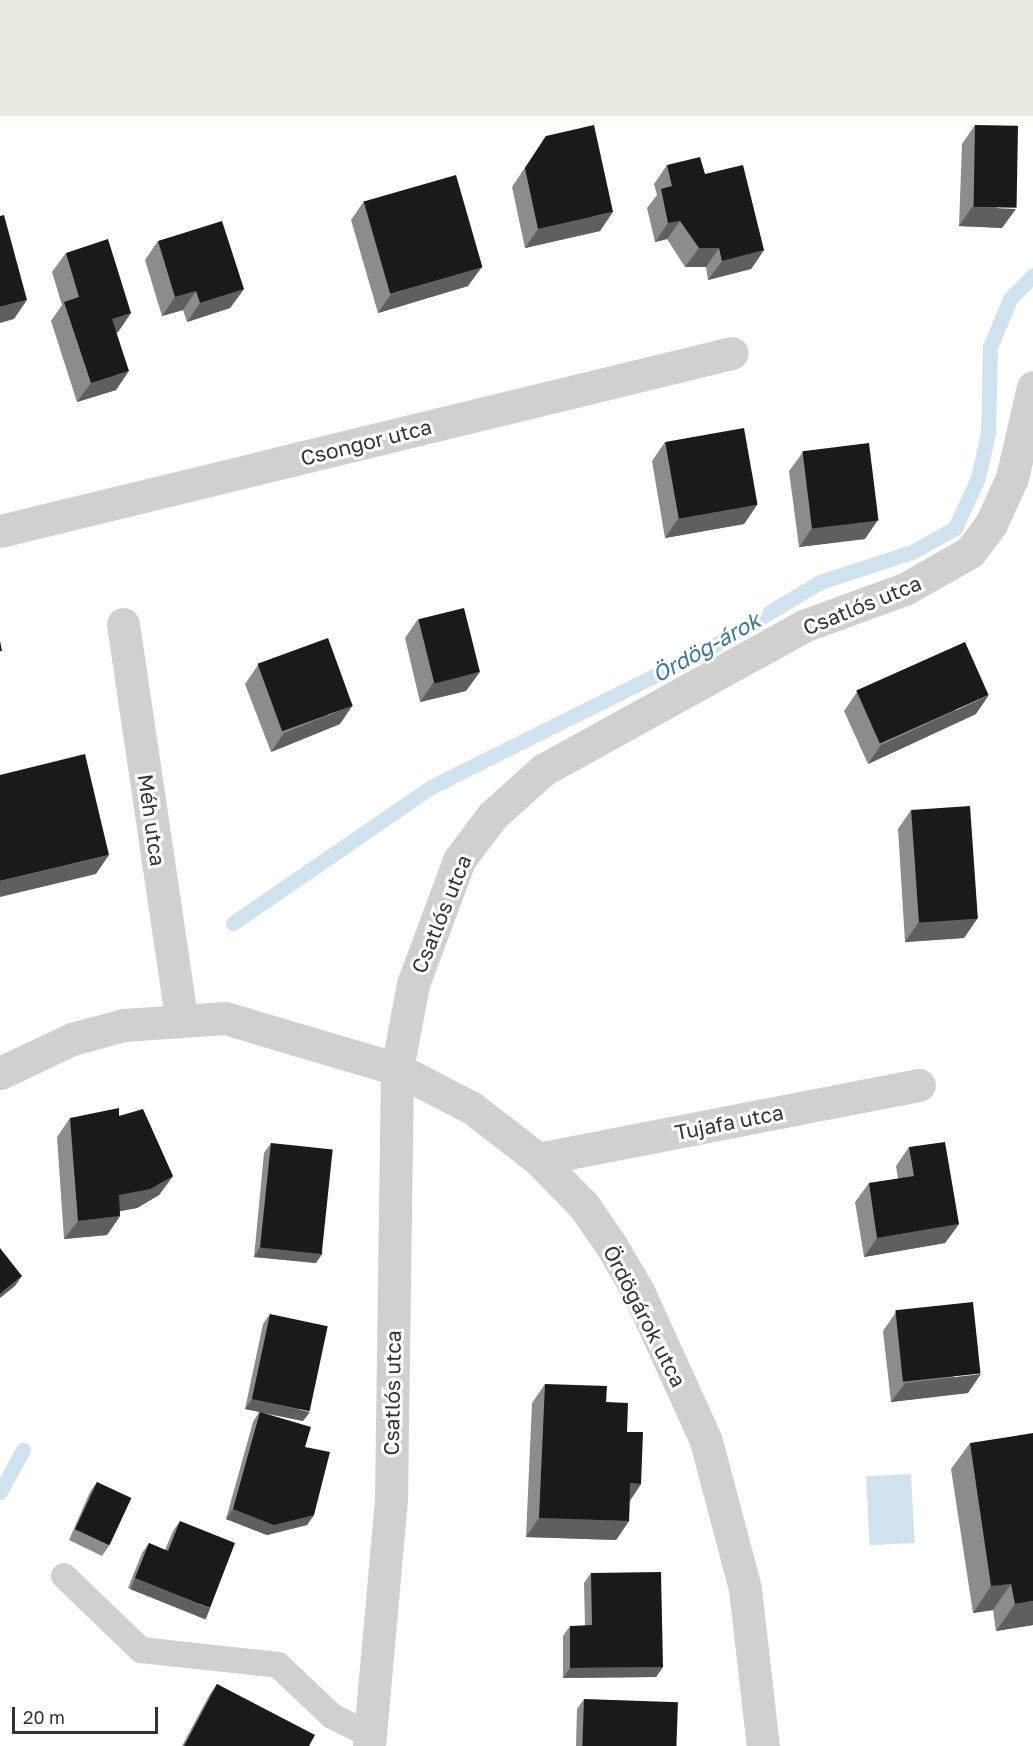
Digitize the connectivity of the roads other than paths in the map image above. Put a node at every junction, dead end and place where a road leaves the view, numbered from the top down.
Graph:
1 (732, 353) dead end
2 (1033, 387) edge
3 (0, 531) edge
4 (123, 624) dead end
5 (181, 1017) junction
6 (397, 1070) junction
7 (0, 1072) edge
8 (919, 1085) dead end
9 (538, 1159) junction
10 (64, 1576) dead end
11 (370, 1740) edge
12 (763, 1746) edge

1 - 3 street, Csongor utca
2 - 6 street, Csatlós utca
4 - 5 street, Méh utca
5 - 6 street, Ördögárok utca
5 - 7 street, Ördögárok utca
6 - 9 street, Ördögárok utca
6 - 11 street, Csatlós utca
8 - 9 street, Tujafa utca
9 - 12 street, Ördögárok utca
10 - 11 lane

